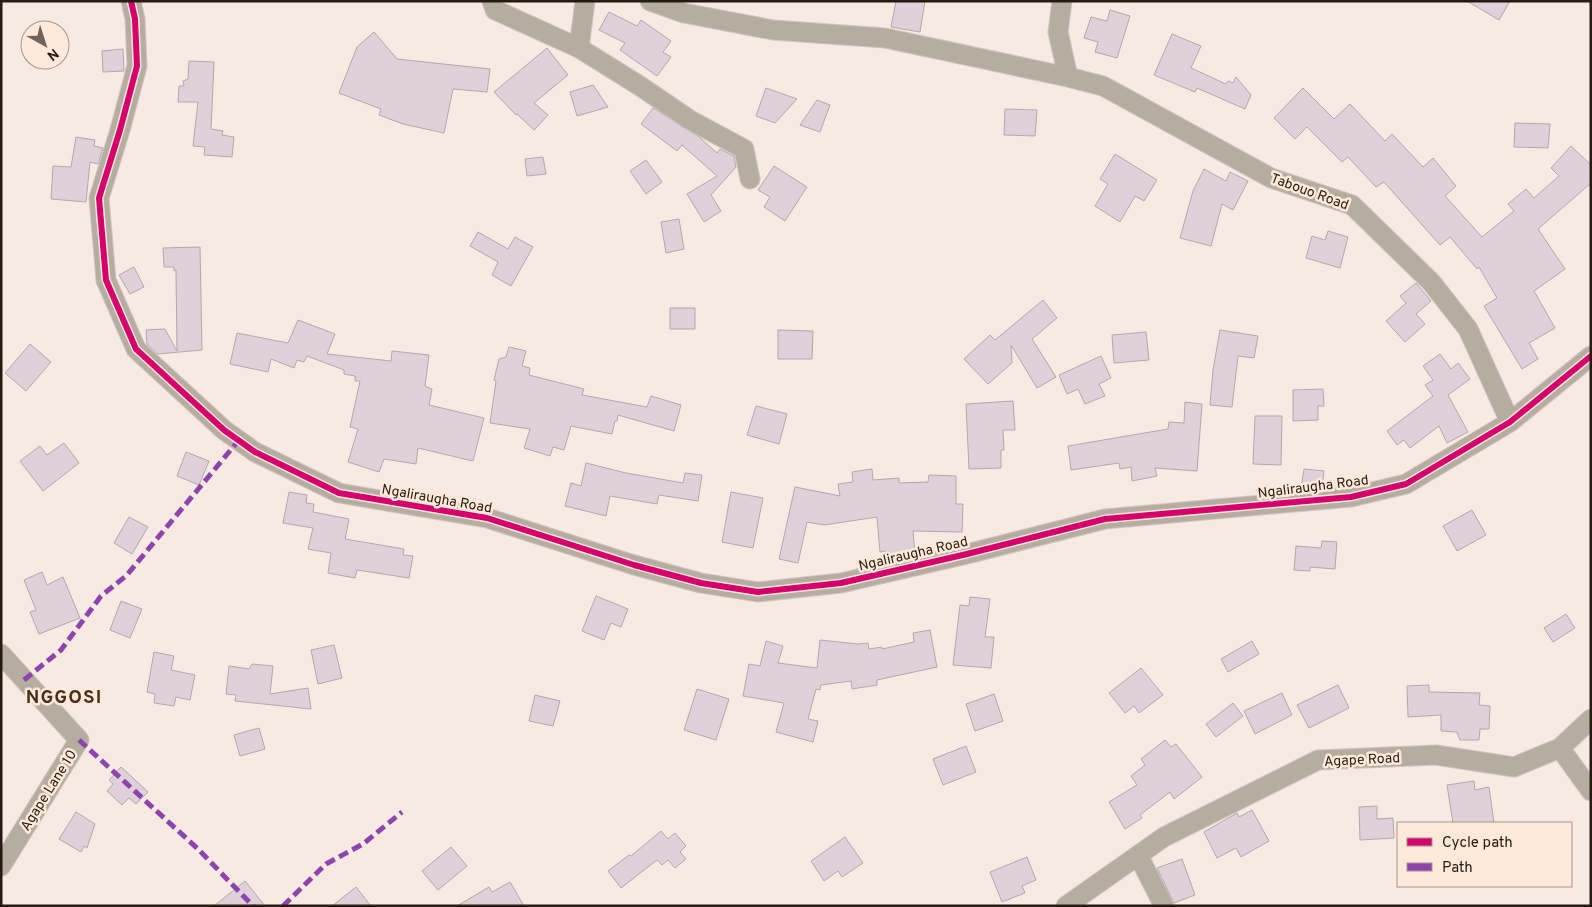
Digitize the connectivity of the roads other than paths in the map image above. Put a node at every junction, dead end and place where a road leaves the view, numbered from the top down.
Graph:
1 (131, 1) edge
2 (492, 1) edge
3 (585, 1) edge
4 (650, 1) edge
5 (1062, 1) edge
6 (579, 48) junction
7 (1068, 77) junction
8 (750, 179) dead end
9 (1591, 356) edge
10 (1510, 422) junction
11 (1, 654) edge
12 (1591, 719) edge
13 (1560, 748) junction
14 (1591, 791) edge
15 (1138, 855) junction
16 (1, 866) edge
17 (1066, 906) edge
18 (1164, 906) edge

1 - 10 street, Ngaliraugha Road
2 - 6 street
3 - 6 street
4 - 7 street, Tabouo Road
5 - 7 street
6 - 8 street
7 - 10 street, Tabouo Road
9 - 10 street, Ngaliraugha Road
11 - 16 street, Agape Lane 10
12 - 13 street, Agape Road
13 - 14 street
13 - 15 street, Agape Road
15 - 17 street, Agape Road
15 - 18 street

